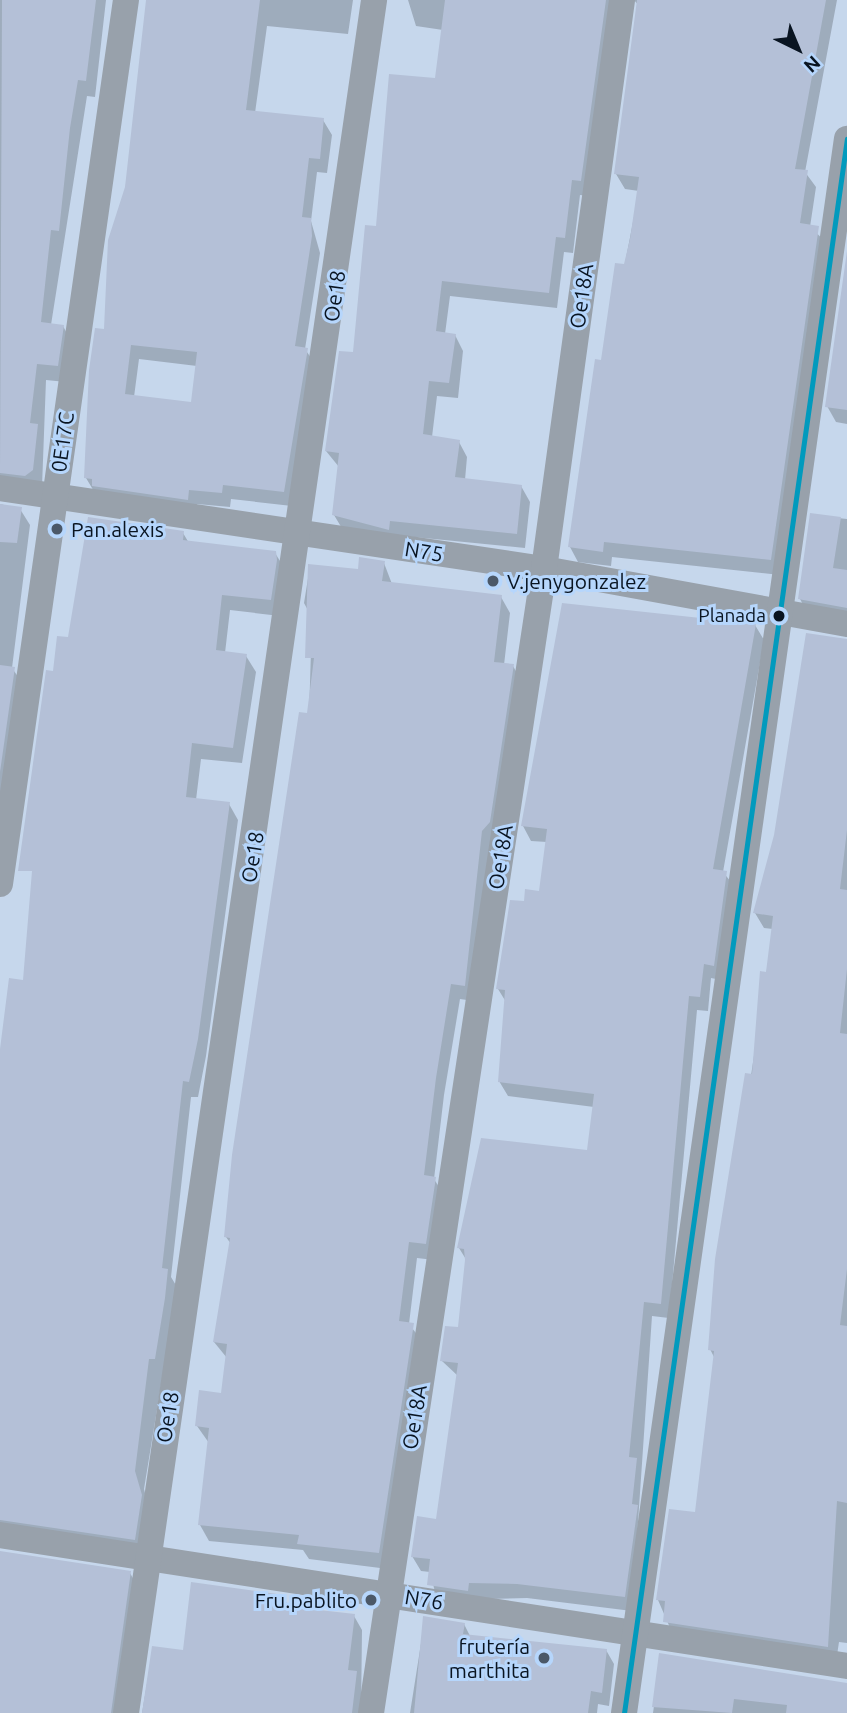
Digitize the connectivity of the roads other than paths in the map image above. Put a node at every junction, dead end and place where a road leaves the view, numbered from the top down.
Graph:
1 (126, 0) edge
2 (374, 0) edge
3 (622, 0) edge
4 (847, 139) edge
5 (0, 488) edge
6 (54, 494) junction
7 (301, 532) junction
8 (544, 569) junction
9 (777, 616) junction
10 (847, 624) edge
11 (0, 884) edge
12 (0, 1535) edge
13 (146, 1553) junction
14 (387, 1593) junction
15 (634, 1634) junction
16 (847, 1666) edge
17 (126, 1713) edge
18 (371, 1713) edge
19 (624, 1713) edge

1 - 6 street, 0E17C
2 - 7 street, Oe18
3 - 8 street, Oe18A
4 - 9 street
5 - 6 street, N75
6 - 7 street, N75
6 - 11 street, 0E17C
7 - 8 street, N75
7 - 13 street, Oe18
8 - 9 street, N75
8 - 14 street, Oe18A
9 - 10 street, N75
9 - 15 street
12 - 13 street, N76
13 - 14 street, N76
13 - 17 street, Oe18
14 - 15 street, N76
14 - 18 street, Oe18A
15 - 16 street, N76
15 - 19 street

